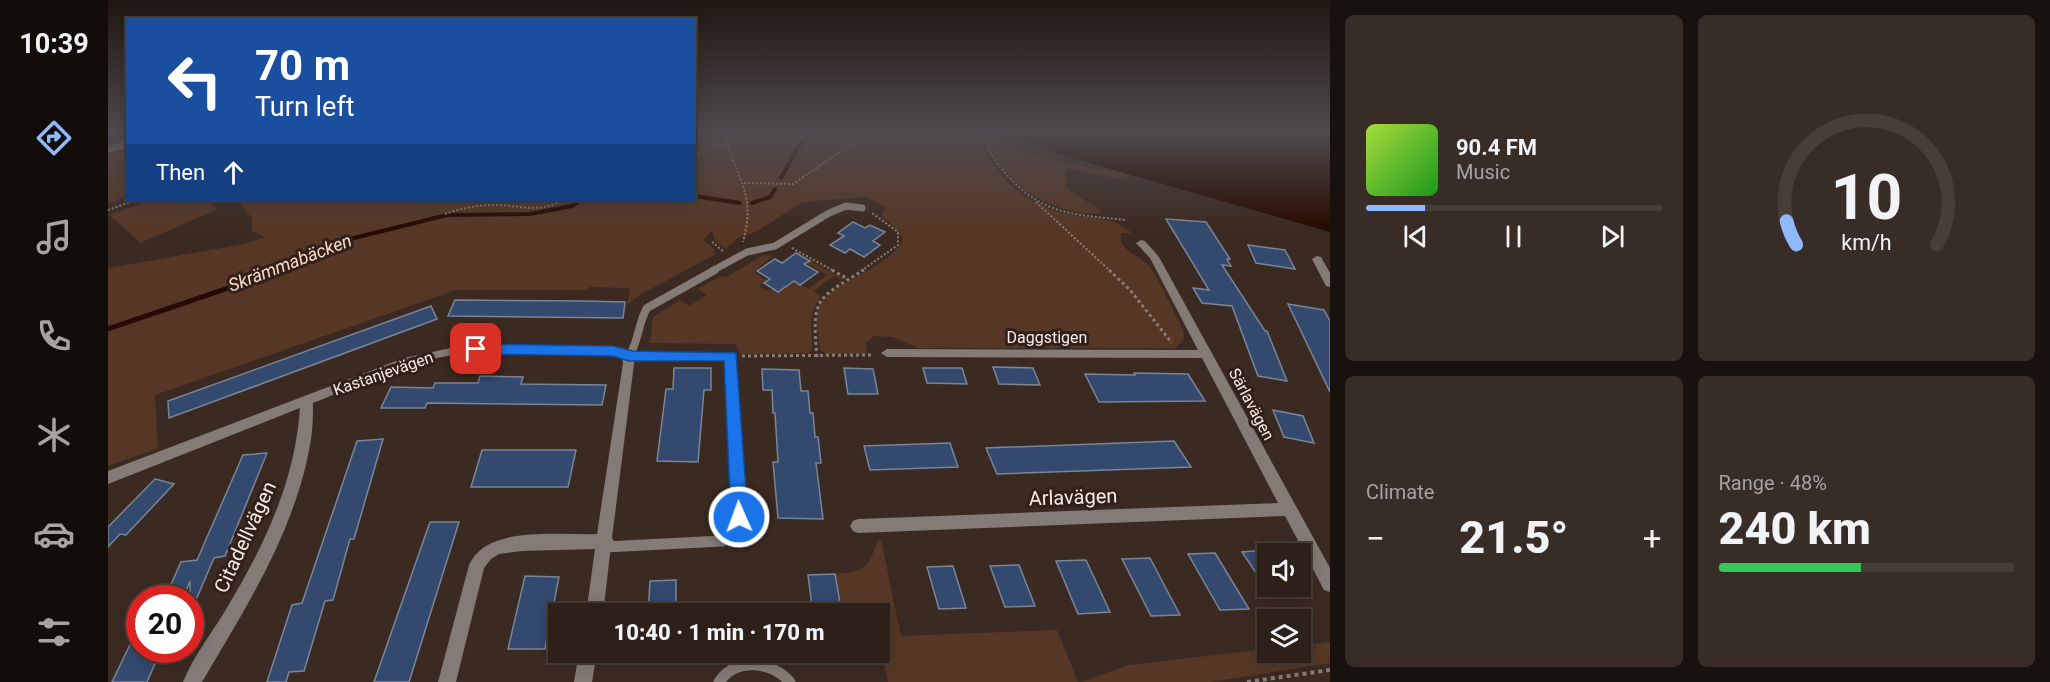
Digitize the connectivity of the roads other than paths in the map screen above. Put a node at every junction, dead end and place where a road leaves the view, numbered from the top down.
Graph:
1 (862, 208) road end
2 (1141, 243) dead end
3 (1317, 259) dead end
4 (1330, 283) edge
5 (887, 353) road end
6 (1206, 354) junction
7 (629, 356) junction
8 (307, 400) junction
9 (108, 478) edge
10 (1289, 510) junction
11 (858, 526) dead end
12 (605, 544) junction
13 (1330, 584) edge
14 (596, 603) edge
15 (586, 663) edge
16 (192, 682) edge
17 (447, 682) edge
18 (583, 682) edge
19 (719, 682) edge
20 (790, 682) edge

1 - 7 lane
2 - 6 street, Särlavägen
3 - 4 street
5 - 6 street, Daggstigen
6 - 10 street, Särlavägen
7 - 8 street, Kastanjevägen
7 - 12 street
7 - 12 lane
8 - 9 street, Kastanjevägen
8 - 16 street, Citadellvägen
10 - 11 street, Arlavägen
10 - 13 street, Särlavägen
12 - 14 street
12 - 17 street
15 - 18 street
19 - 20 lane

